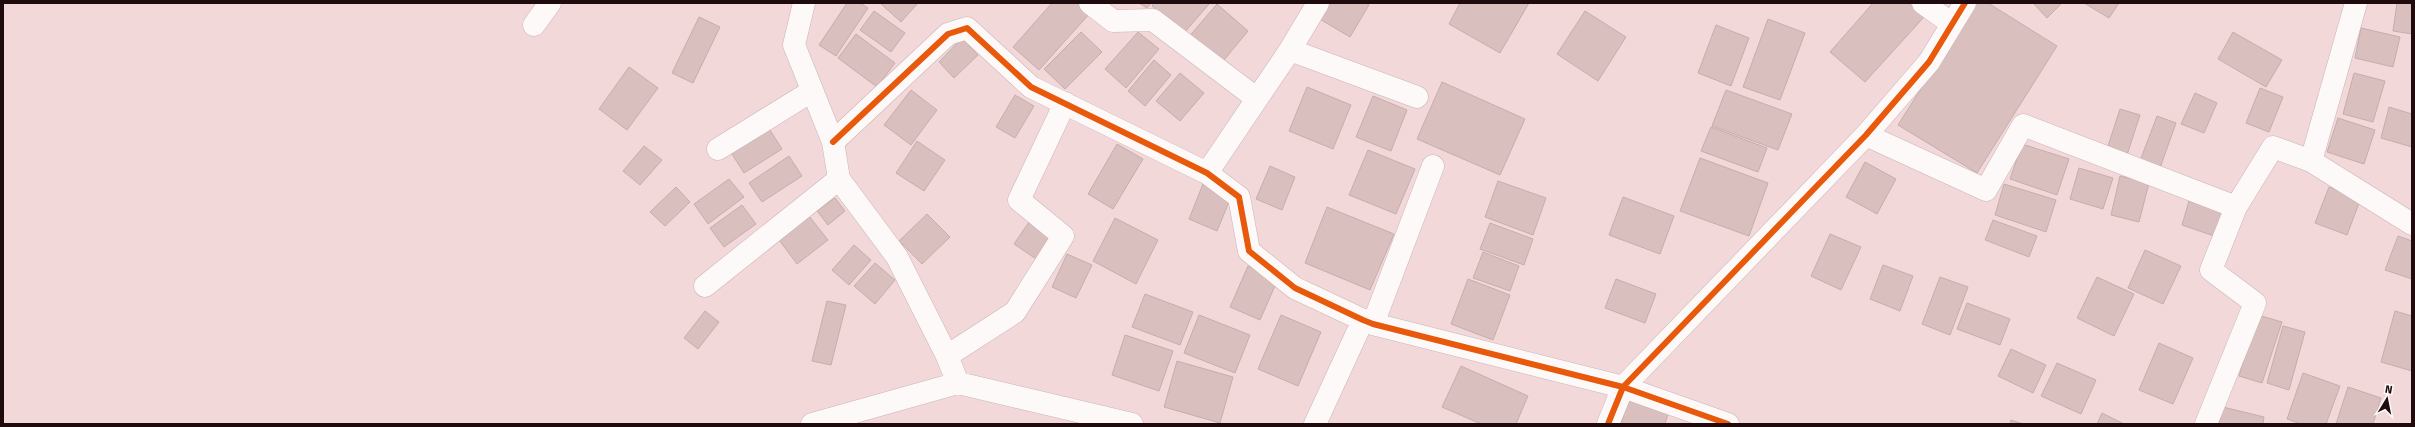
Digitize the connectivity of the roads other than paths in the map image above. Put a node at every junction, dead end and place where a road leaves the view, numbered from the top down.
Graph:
1 (550, 3) edge
2 (804, 3) edge
3 (1090, 3) edge
4 (1318, 3) edge
5 (1923, 3) edge
6 (1965, 3) edge
7 (2356, 3) edge
8 (1952, 24) junction
9 (534, 25) dead end
10 (1290, 50) junction
11 (812, 91) junction
12 (1418, 97) dead end
13 (1256, 98) junction
14 (1065, 103) junction
15 (1866, 135) junction
16 (833, 142) junction
17 (718, 149) dead end
18 (2311, 161) junction
19 (1433, 166) dead end
20 (1208, 173) junction
21 (839, 179) junction
22 (2236, 207) junction
23 (2412, 224) edge
24 (705, 286) dead end
25 (1368, 322) junction
26 (947, 356) junction
27 (958, 383) junction
28 (1623, 387) junction
29 (812, 424) edge
30 (1132, 424) edge
31 (1315, 424) edge
32 (1608, 424) edge
33 (1728, 424) edge
34 (2206, 424) edge

1 - 9 street
2 - 11 street
3 - 13 street
4 - 10 street
5 - 8 street
6 - 8 street
7 - 18 street
8 - 15 street
10 - 12 street
10 - 13 street
11 - 16 street
11 - 17 street
13 - 20 street
14 - 16 street
14 - 20 street
14 - 26 street
15 - 22 street
15 - 28 street
16 - 21 street
18 - 22 street
18 - 23 street
19 - 25 street
20 - 25 street
21 - 24 street
21 - 26 street
22 - 34 street
25 - 28 street
25 - 31 street
26 - 27 street
27 - 29 street
27 - 30 street
28 - 32 street
28 - 33 street

